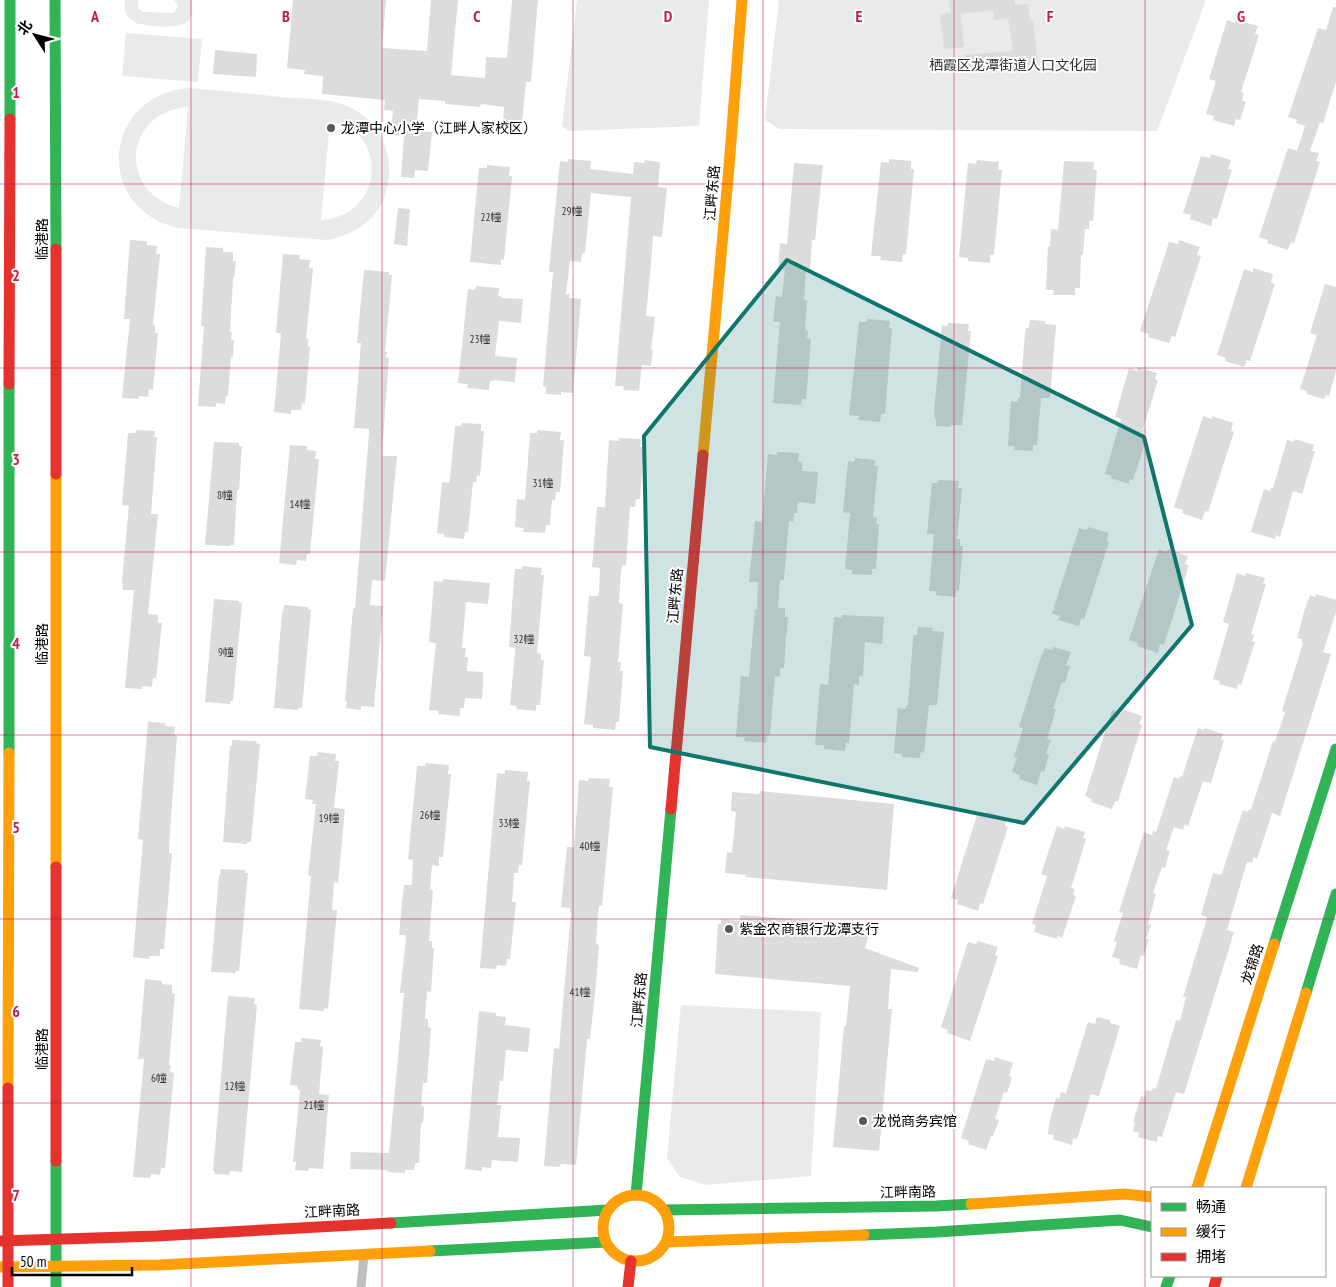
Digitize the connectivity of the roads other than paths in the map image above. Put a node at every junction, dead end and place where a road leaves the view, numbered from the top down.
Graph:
1 (10, 0) edge
2 (55, 0) edge
3 (742, 0) edge
4 (1336, 749) edge
5 (1336, 894) edge
6 (1197, 1187) edge
7 (1246, 1187) edge
8 (636, 1195) junction
9 (1151, 1197) edge
10 (608, 1210) junction
11 (664, 1210) junction
12 (1151, 1227) edge
13 (57, 1239) junction
14 (4, 1241) edge
15 (606, 1242) junction
16 (666, 1242) junction
17 (364, 1255) junction
18 (631, 1261) junction
19 (56, 1266) junction
20 (4, 1267) edge
21 (8, 1287) edge
22 (56, 1287) edge
23 (361, 1287) edge
24 (628, 1287) edge

1 - 14 street
2 - 13 street, 临港路
3 - 8 street, 江畔东路
4 - 6 street, 龙锦路
5 - 7 street
8 - 10 street
8 - 11 street
9 - 11 street, 江畔南路
10 - 13 street, 江畔南路
10 - 15 street
11 - 16 street
12 - 16 street
13 - 14 street, 江畔南路
13 - 19 street, 临港路
14 - 20 street
15 - 17 street
15 - 18 street
16 - 18 street
17 - 19 street
17 - 23 lane
18 - 24 street
19 - 20 street
19 - 22 street, 临港路
20 - 21 street

